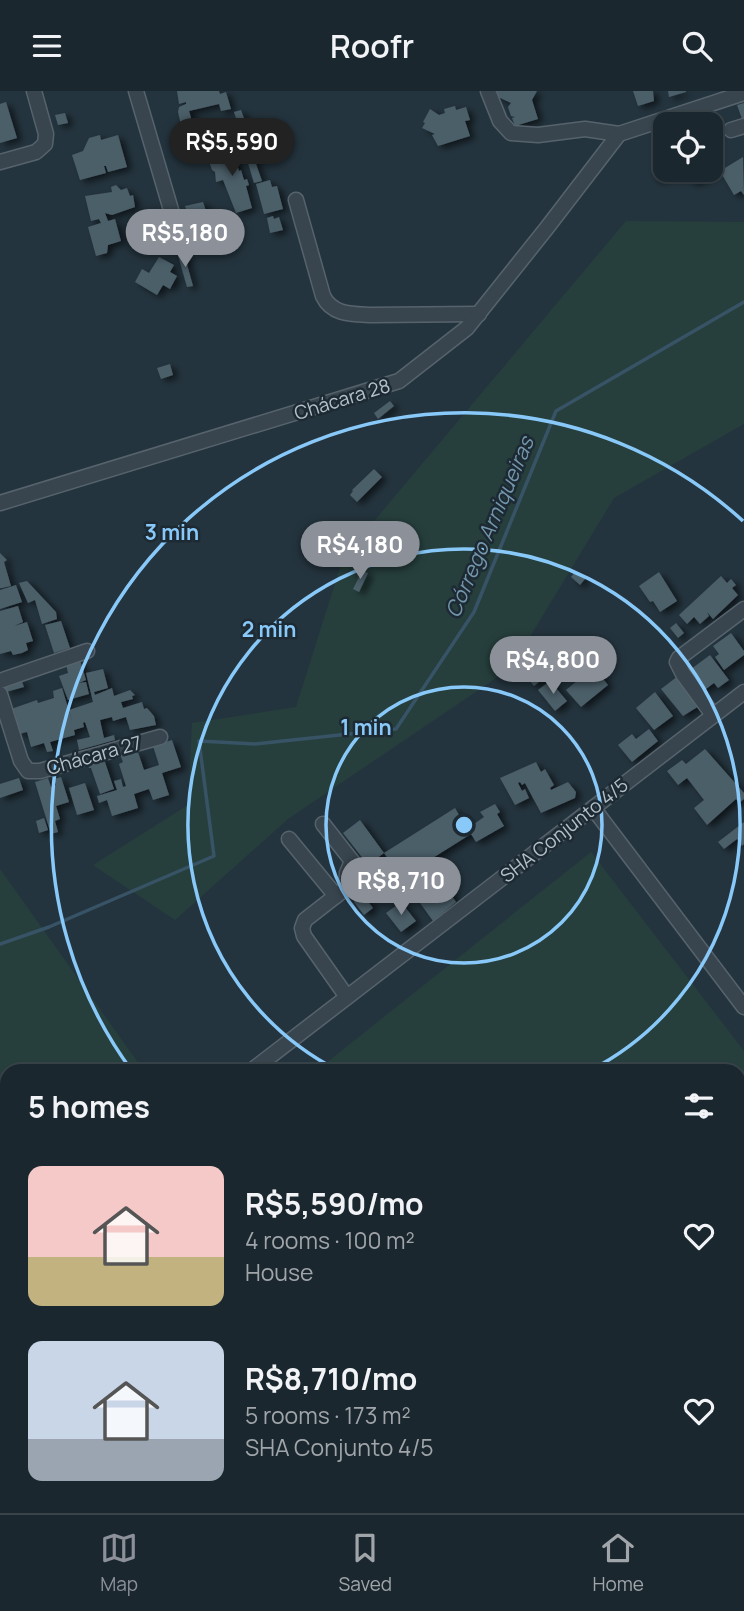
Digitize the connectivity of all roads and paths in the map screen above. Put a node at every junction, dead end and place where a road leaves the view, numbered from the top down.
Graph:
1 (34, 91) edge
2 (136, 91) edge
3 (488, 91) edge
4 (744, 93) edge
5 (619, 134) junction
6 (0, 162) edge
7 (296, 200) dead end
8 (180, 237) dead end
9 (479, 314) junction
10 (0, 503) edge
11 (744, 609) edge
12 (87, 652) dead end
13 (0, 681) edge
14 (744, 692) edge
15 (0, 694) edge
16 (713, 715) junction
17 (160, 737) dead end
18 (593, 808) junction
19 (323, 824) dead end
20 (289, 839) dead end
21 (336, 896) junction
22 (347, 997) junction
23 (744, 1007) edge
24 (260, 1064) edge

1 - 6 street
2 - 8 street
3 - 5 street
4 - 5 street
5 - 9 street, Chácara 28
7 - 9 street
9 - 10 street, Chácara 28
11 - 16 street
12 - 13 street
14 - 16 street, SHA Conjunto 4/5
15 - 17 street, Chácara 27
16 - 18 street, SHA Conjunto 4/5
18 - 22 street, SHA Conjunto 4/5
18 - 23 street
19 - 21 street
20 - 21 street
21 - 22 street
22 - 24 street, SHA Conjunto 4/5

